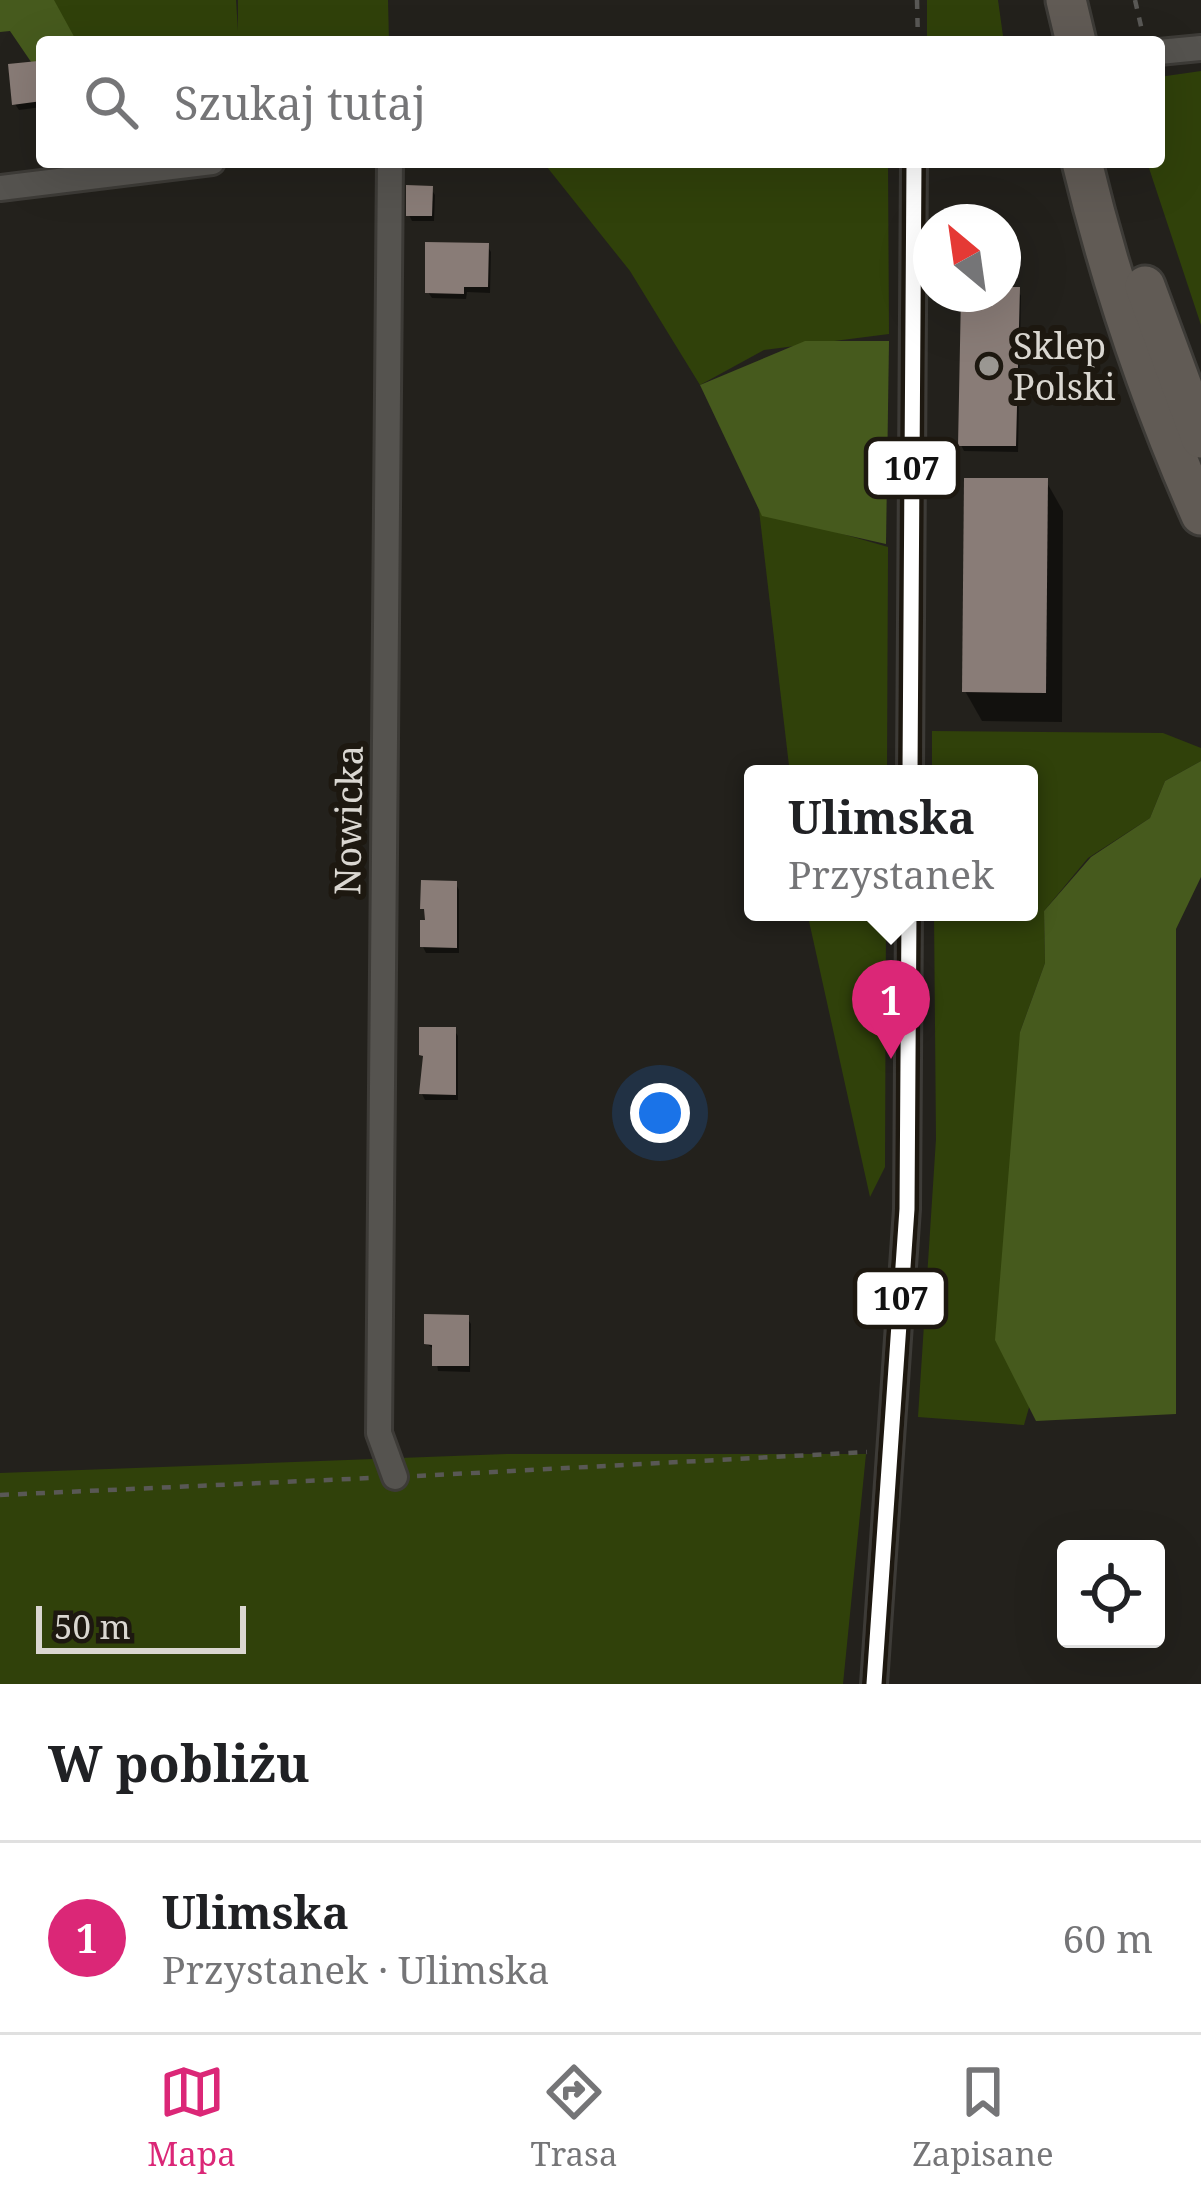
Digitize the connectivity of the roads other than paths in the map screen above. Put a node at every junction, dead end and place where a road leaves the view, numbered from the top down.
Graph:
1 (1044, 0) edge
2 (1066, 0) edge
3 (1053, 36) edge
4 (1075, 36) edge
5 (1201, 48) edge
6 (1165, 51) edge
7 (163, 168) edge
8 (390, 168) edge
9 (914, 168) edge
10 (1084, 168) edge
11 (1110, 168) edge
12 (0, 188) edge
13 (1201, 438) edge
14 (1201, 515) edge
15 (910, 765) edge
16 (909, 921) edge
17 (394, 1477) road end
18 (874, 1684) edge

1 - 3 main road
2 - 4 main road
5 - 6 street
7 - 12 street
8 - 17 street, Nowicka
9 - 15 street
10 - 14 main road
11 - 13 main road
16 - 18 street

